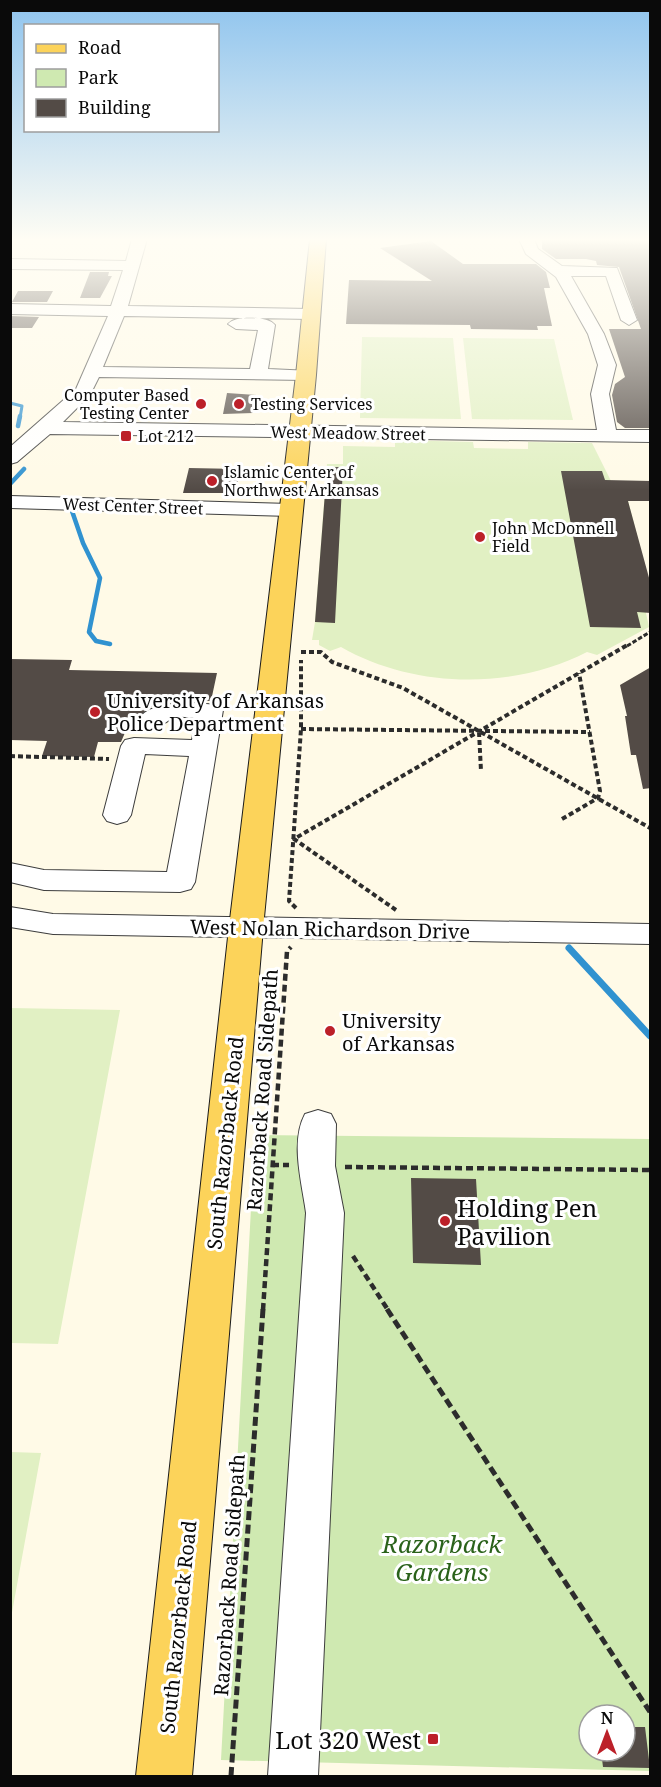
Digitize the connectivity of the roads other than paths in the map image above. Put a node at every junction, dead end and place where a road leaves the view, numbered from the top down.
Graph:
1 (113, 322) edge
2 (217, 322) edge
3 (309, 322) edge
4 (591, 322) edge
5 (94, 372) junction
6 (258, 374) junction
7 (306, 375) junction
8 (45, 428) junction
9 (299, 432) junction
10 (608, 436) junction
11 (651, 436) edge
12 (10, 458) edge
13 (10, 502) edge
14 (291, 510) junction
15 (153, 724) junction
16 (203, 748) junction
17 (117, 815) dead end
18 (10, 872) edge
19 (10, 918) edge
20 (246, 928) junction
21 (651, 934) edge
22 (318, 1124) dead end
23 (164, 1776) edge
24 (293, 1776) edge

1 - 5 street
2 - 6 street
3 - 7 main road, South Razorback Road
4 - 10 street
5 - 6 street
5 - 8 street
6 - 7 street
7 - 9 main road, South Razorback Road
8 - 9 street, West Meadow Street
8 - 12 street
9 - 10 street, West Meadow Street
9 - 14 main road, South Razorback Road
10 - 11 street, West Meadow Street
13 - 14 street, West Center Street
14 - 20 main road, South Razorback Road
15 - 16 street
15 - 16 street
15 - 17 street
16 - 18 street
19 - 20 street, West Nolan Richardson Drive
20 - 21 street, West Nolan Richardson Drive
20 - 23 main road, South Razorback Road
22 - 24 street

